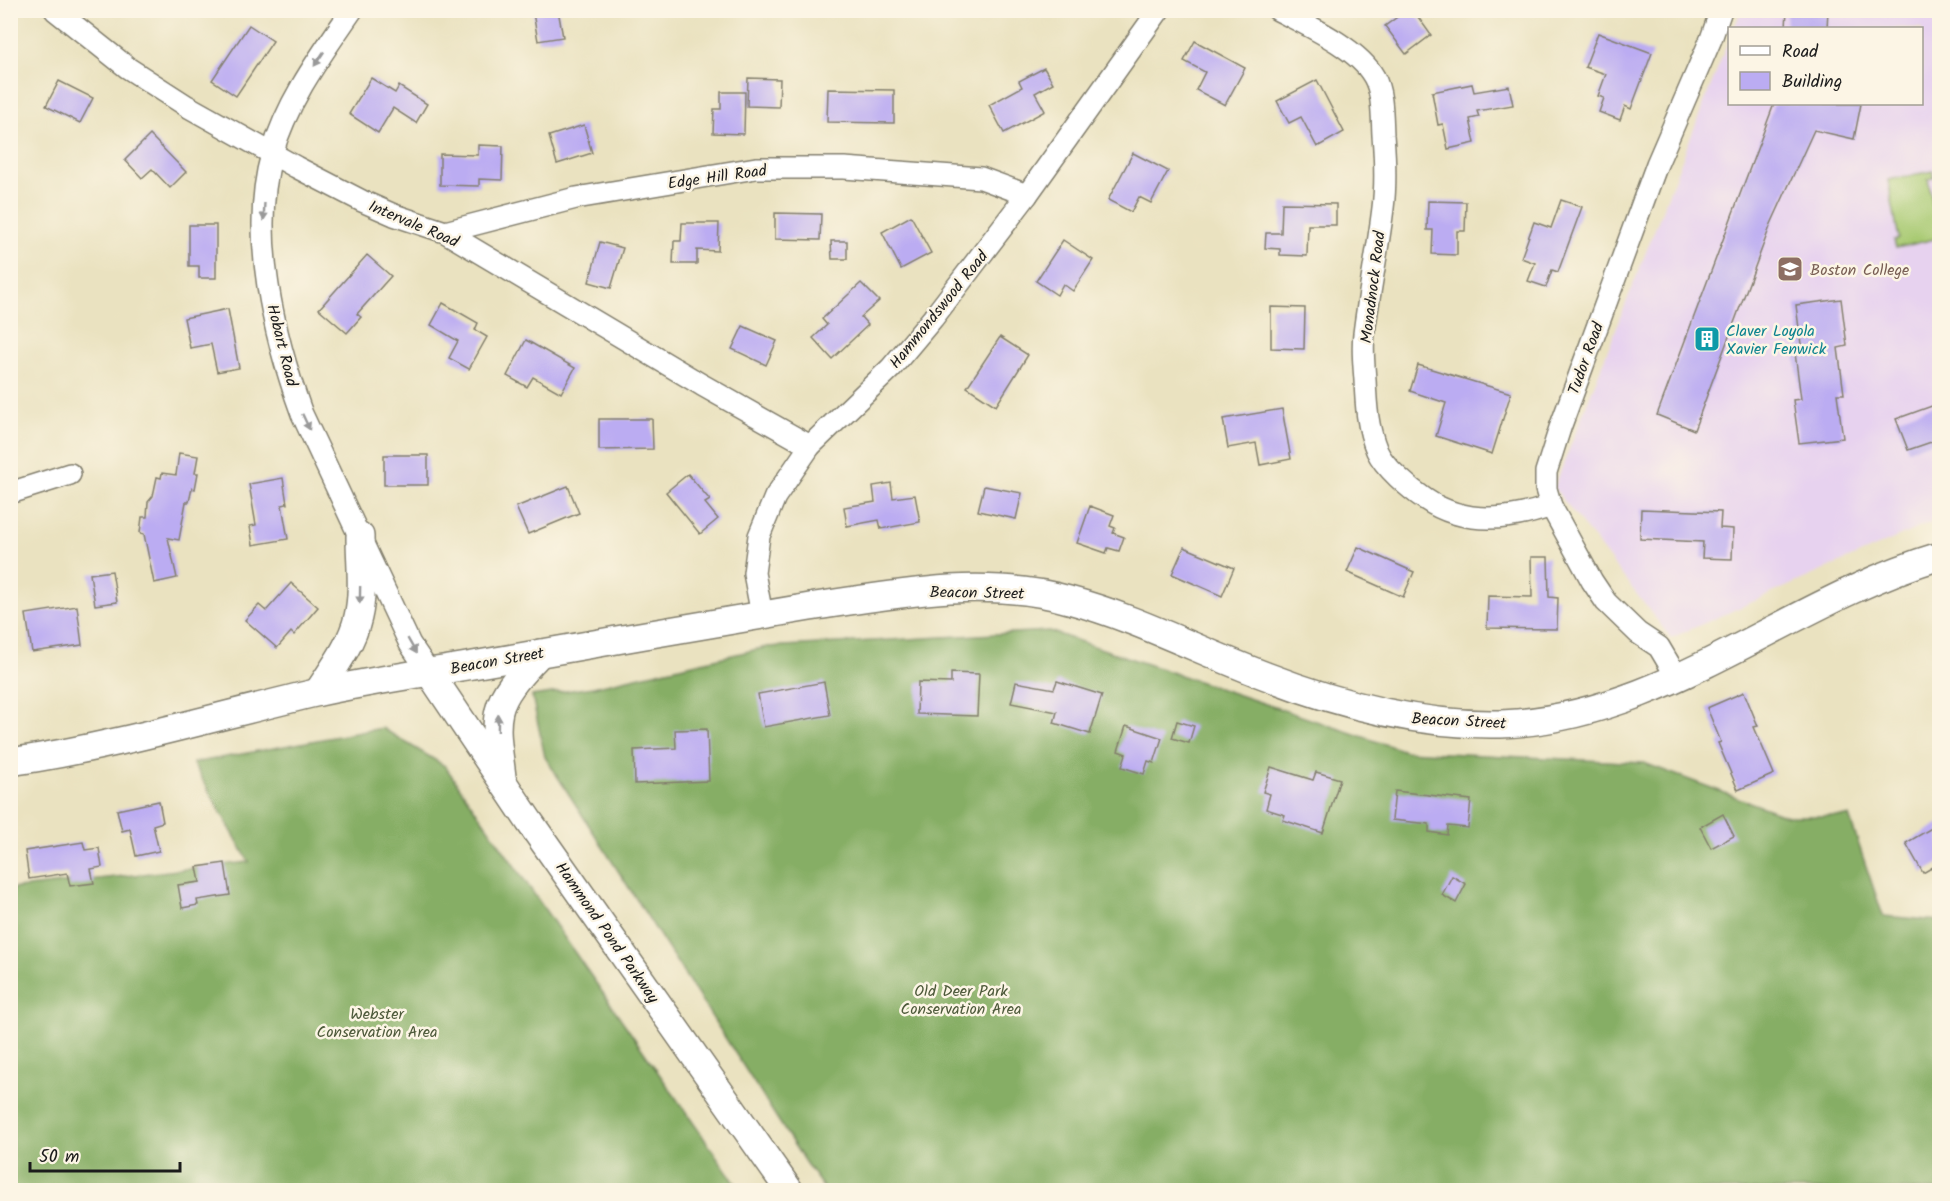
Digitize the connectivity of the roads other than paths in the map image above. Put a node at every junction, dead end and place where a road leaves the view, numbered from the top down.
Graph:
1 (55, 10) edge
2 (352, 10) edge
3 (1160, 10) edge
4 (1278, 10) edge
5 (1721, 10) edge
6 (272, 154) junction
7 (1026, 195) junction
8 (445, 232) junction
9 (810, 446) junction
10 (70, 474) dead end
11 (10, 493) edge
12 (1551, 506) junction
13 (360, 537) junction
14 (1940, 556) edge
15 (762, 615) junction
16 (540, 653) junction
17 (429, 672) junction
18 (1678, 679) junction
19 (318, 693) junction
20 (10, 762) edge
21 (502, 781) junction
22 (789, 1191) edge

1 - 6 street, Intervale Road
2 -> 6 street, Hobart Road
3 - 7 street, Hammondswood Road
4 - 12 street, Monadnock Road
5 - 12 street, Tudor Road
6 - 8 street, Intervale Road
6 -> 13 street, Hobart Road
7 - 8 street, Edge Hill Road
7 - 9 street, Hammondswood Road
8 - 9 street, Intervale Road
9 - 15 street, Hammondswood Road
10 - 11 street
12 - 18 street, Tudor Road
13 -> 17 street, Hobart Road
13 -> 19 main road
14 - 18 main road, Beacon Street
15 - 16 main road, Beacon Street
15 - 18 main road, Beacon Street
16 - 17 main road, Beacon Street
21 -> 16 main road
17 - 19 main road, Beacon Street
17 - 21 main road, Hammond Pond Parkway
19 - 20 main road, Beacon Street
21 - 22 main road, Hammond Pond Parkway

